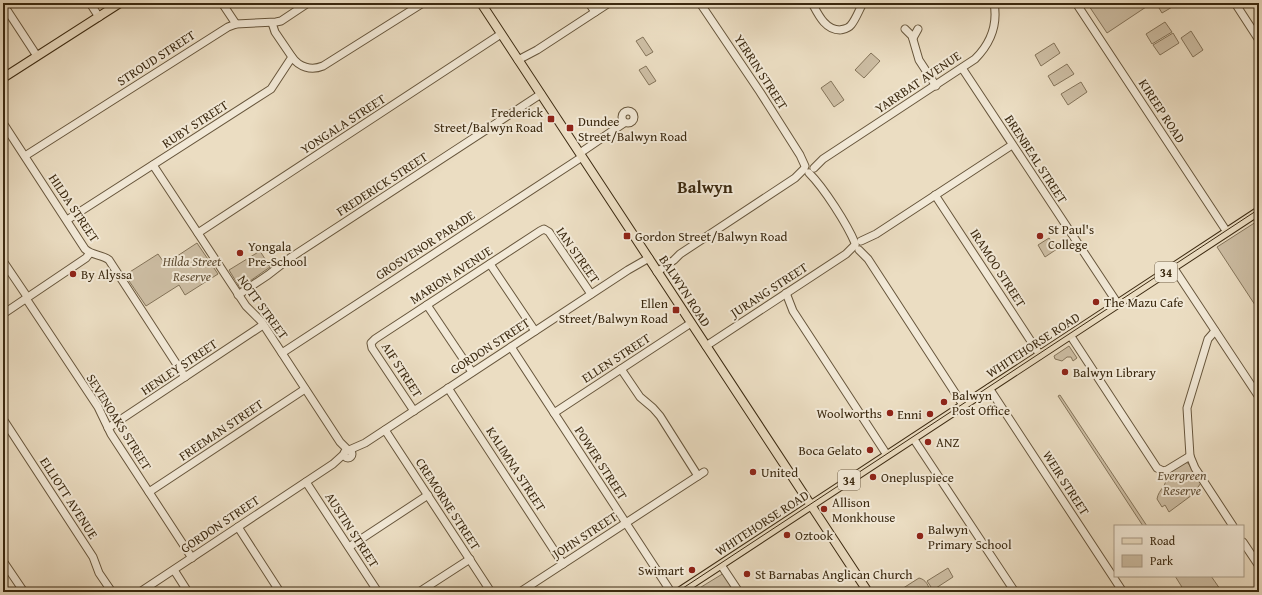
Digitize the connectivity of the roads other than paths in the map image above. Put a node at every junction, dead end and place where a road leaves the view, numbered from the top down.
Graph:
1 (90, 3) edge
2 (120, 3) edge
3 (222, 3) edge
4 (308, 3) edge
5 (423, 3) edge
6 (481, 3) edge
7 (589, 3) edge
8 (609, 3) edge
9 (700, 3) edge
10 (812, 3) edge
11 (862, 3) edge
12 (994, 3) edge
13 (1076, 3) edge
14 (1235, 3) edge
15 (3, 4) edge
16 (595, 12) junction
17 (98, 17) junction
18 (272, 23) junction
19 (236, 24) junction
20 (918, 28) dead end
21 (905, 30) dead end
22 (502, 34) junction
23 (913, 38) junction
24 (1259, 40) edge
25 (37, 56) junction
26 (292, 57) junction
27 (520, 62) junction
28 (962, 68) junction
29 (3, 78) edge
30 (936, 86) junction
31 (541, 94) junction
32 (3, 123) edge
33 (624, 123) dead end
34 (1012, 145) junction
35 (581, 155) junction
36 (25, 156) junction
37 (153, 165) junction
38 (809, 168) junction
39 (935, 195) junction
40 (1259, 210) edge
41 (67, 220) junction
42 (545, 230) joint
43 (1227, 232) junction
44 (198, 233) junction
45 (859, 245) junction
46 (90, 253) junction
47 (648, 257) junction
48 (3, 261) edge
49 (490, 264) junction
50 (1173, 267) junction
51 (656, 270) junction
52 (590, 294) junction
53 (238, 295) junction
54 (783, 295) junction
55 (27, 298) junction
56 (1118, 304) junction
57 (427, 305) junction
58 (3, 314) edge
59 (691, 323) junction
60 (263, 325) junction
61 (534, 331) junction
62 (1215, 331) junction
63 (1070, 335) junction
64 (371, 343) joint
65 (706, 346) junction
66 (511, 347) junction
67 (282, 353) junction
68 (1040, 354) junction
69 (621, 369) junction
70 (472, 372) junction
71 (185, 377) junction
72 (448, 388) junction
73 (989, 388) junction
74 (305, 389) junction
75 (1259, 397) edge
76 (963, 405) junction
77 (414, 411) junction
78 (554, 413) junction
79 (3, 419) edge
80 (108, 428) junction
81 (385, 430) junction
82 (913, 438) junction
83 (348, 453) junction
84 (887, 455) junction
85 (1190, 456) junction
86 (306, 482) junction
87 (149, 492) junction
88 (428, 495) junction
89 (811, 505) junction
90 (626, 523) junction
91 (1232, 525) edge
92 (238, 527) junction
93 (1244, 544) edge
94 (349, 547) junction
95 (192, 558) junction
96 (470, 559) junction
97 (3, 561) edge
98 (563, 564) junction
99 (721, 565) junction
100 (1259, 566) edge
101 (174, 570) junction
102 (530, 589) edge
103 (24, 592) edge
104 (112, 592) edge
105 (140, 592) edge
106 (188, 592) edge
107 (280, 592) edge
108 (378, 592) edge
109 (419, 592) edge
110 (491, 592) edge
111 (520, 592) edge
112 (671, 592) edge
113 (679, 592) edge
114 (739, 592) edge
115 (868, 592) edge
116 (1015, 592) edge
117 (1123, 592) edge

1 - 17 street
2 - 17 main road
3 - 19 street
4 - 18 street, STROUD STREET
5 - 26 street
6 - 22 main road, BALWYN ROAD
7 - 16 street
8 - 16 street
9 - 38 street, YERRIN STREET
10 - 11 street
12 - 28 street, YARRBAT AVENUE
13 - 43 street, KIREEP ROAD
14 - 24 street
15 - 25 street
16 - 27 street
17 - 25 main road
18 - 19 street, STROUD STREET
18 - 26 street
19 - 36 street, STROUD STREET
20 - 23 street
21 - 23 street
22 - 27 main road, BALWYN ROAD
22 - 44 street, YONGALA STREET
23 - 30 street
25 - 29 main road
26 - 37 street, RUBY STREET
27 - 31 main road, BALWYN ROAD
28 - 30 street, YARRBAT AVENUE
28 - 34 street, BRENBEAL STREET
30 - 38 street, YARRBAT AVENUE
31 - 35 main road, BALWYN ROAD
31 - 53 street, FREDERICK STREET
32 - 36 street, HILDA STREET
33 - 35 street, GROSVENOR PARADE
34 - 39 street, JURANG STREET
34 - 56 street, BRENBEAL STREET
35 - 47 main road, BALWYN ROAD
35 - 67 street, GROSVENOR PARADE
36 - 41 street, HILDA STREET
37 - 41 street, RUBY STREET
37 - 44 street, NOTT STREET
38 - 45 street, YERRIN STREET
38 - 51 street, YARRBAT AVENUE
39 - 45 street, JURANG STREET
39 - 68 street, IRAMOO STREET
40 - 43 main road, WHITEHORSE ROAD / 34
41 - 46 street, HILDA STREET
42 - 49 street, MARION AVENUE
42 - 52 street, IAN STREET
43 - 50 main road, WHITEHORSE ROAD / 34
44 - 53 street, NOTT STREET
45 - 54 street, JURANG STREET
45 - 76 street, YERRIN STREET
46 - 55 street
46 - 71 street, HILDA STREET
47 - 51 main road, BALWYN ROAD
47 - 52 street, GORDON STREET
48 - 55 street, SEVENOAKS STREET
49 - 57 street, MARION AVENUE
49 - 61 street
50 - 56 main road, WHITEHORSE ROAD / 34
50 - 62 street
51 - 59 main road, BALWYN ROAD
52 - 61 street, GORDON STREET
53 - 60 street, NOTT STREET
54 - 65 street, JURANG STREET
54 - 84 street
55 - 58 street
55 - 80 street, SEVENOAKS STREET
56 - 63 main road, WHITEHORSE ROAD / 34
57 - 64 street, MARION AVENUE
57 - 70 street
59 - 65 main road, BALWYN ROAD
59 - 69 street, ELLEN STREET
60 - 67 street, NOTT STREET
60 - 71 street, HENLEY STREET
61 - 66 street, GORDON STREET
62 - 75 street
62 - 85 street
63 - 68 main road, WHITEHORSE ROAD / 34
63 - 85 street
64 - 77 street, AIF STREET
65 - 89 main road, BALWYN ROAD
66 - 70 street, GORDON STREET
66 - 78 street, POWER STREET
67 - 74 street, NOTT STREET
68 - 73 main road, WHITEHORSE ROAD / 34
69 - 78 street, ELLEN STREET
69 - 90 street, JOHN STREET
70 - 72 street, GORDON STREET
71 - 80 street, HENLEY STREET
72 - 77 street, GORDON STREET
72 - 98 street, KALIMNA STREET
73 - 76 main road, WHITEHORSE ROAD / 34
73 - 117 street, WEIR STREET
74 - 83 street, NOTT STREET
74 - 87 street, FREEMAN STREET
76 - 82 main road, WHITEHORSE ROAD / 34
77 - 81 street, GORDON STREET
78 - 90 street, POWER STREET
79 - 104 street, ELLIOTT AVENUE
80 - 87 street, SEVENOAKS STREET
81 - 83 street, GORDON STREET
81 - 88 street, CREMORNE STREET
82 - 84 main road, WHITEHORSE ROAD / 34
82 - 116 street
83 - 86 street, GORDON STREET
84 - 89 main road, WHITEHORSE ROAD / 34
85 - 91 street
86 - 92 street, GORDON STREET
86 - 94 street, AUSTIN STREET
87 - 95 street, SEVENOAKS STREET
88 - 94 street
88 - 96 street, CREMORNE STREET
89 - 99 main road, WHITEHORSE ROAD / 34
89 - 115 main road, BALWYN ROAD
90 - 98 street, JOHN STREET
90 - 112 street, POWER STREET
92 - 95 street, GORDON STREET
92 - 107 street
93 - 100 street
94 - 108 street, AUSTIN STREET
95 - 101 street, GORDON STREET
96 - 109 street
96 - 110 street, CREMORNE STREET
97 - 103 street
98 - 102 street, JOHN STREET
99 - 113 main road, WHITEHORSE ROAD / 34
99 - 114 street
101 - 105 street, GORDON STREET
101 - 106 street
102 - 111 street, JOHN STREET

